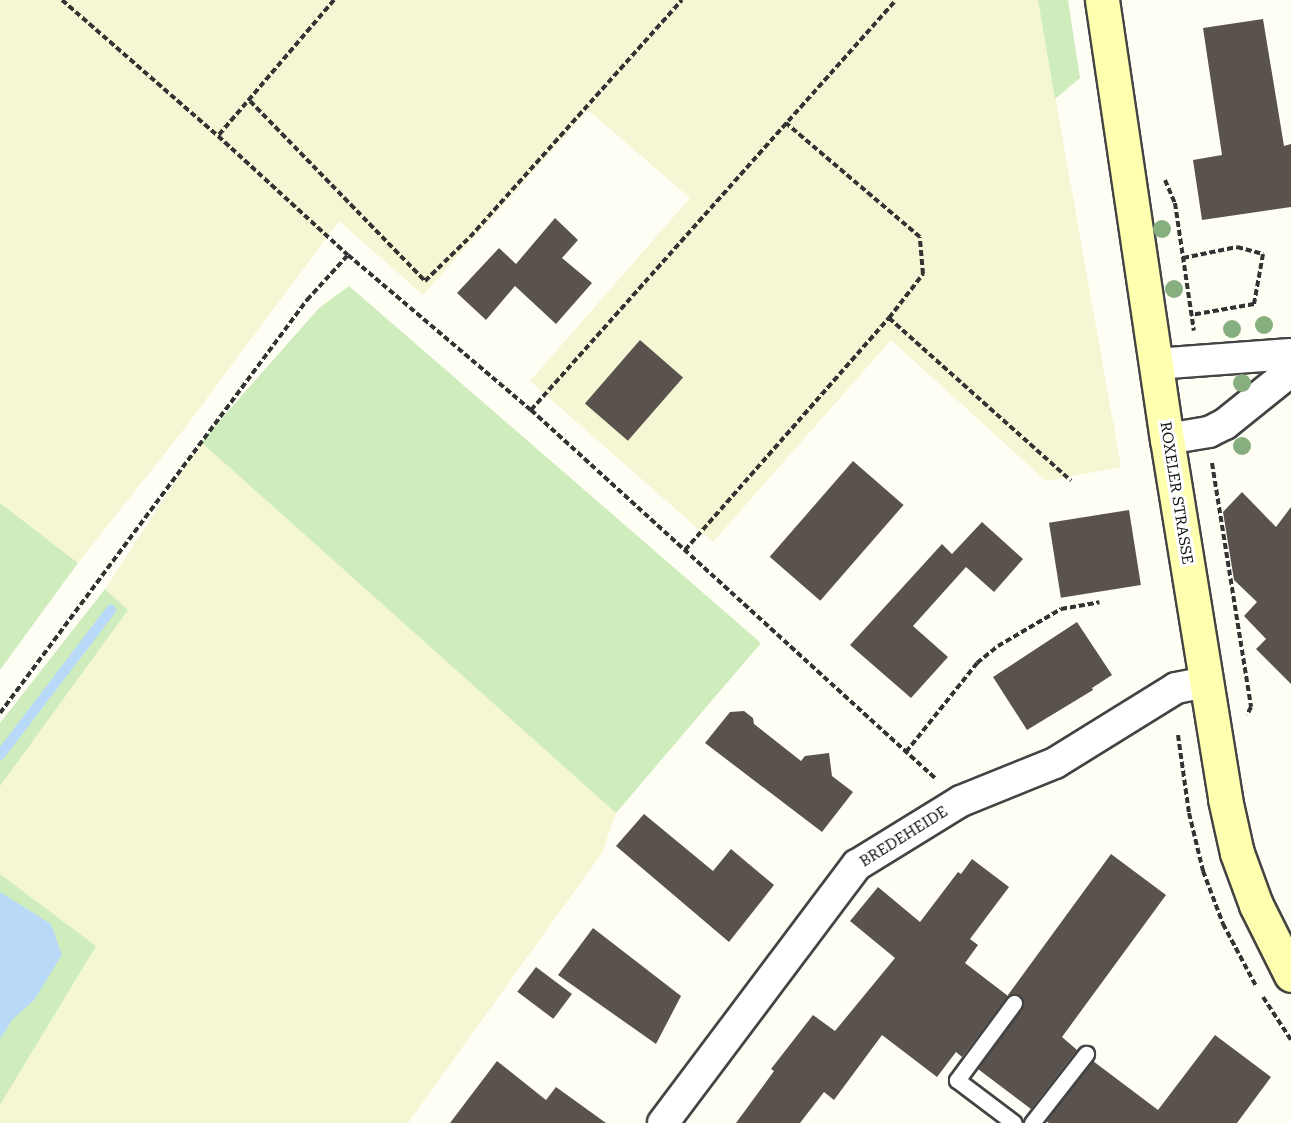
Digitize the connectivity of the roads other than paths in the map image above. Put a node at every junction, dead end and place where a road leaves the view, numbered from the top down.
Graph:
1 (1102, 0) edge
2 (1291, 354) edge
3 (1155, 364) junction
4 (1291, 371) edge
5 (1167, 439) junction
6 (1206, 682) junction
7 (1291, 975) edge
8 (1014, 1003) dead end
9 (1086, 1054) dead end
10 (663, 1123) edge
11 (1014, 1123) edge
12 (1032, 1123) edge

1 - 3 main road, ROXELER STRASSE
2 - 3 street
3 - 5 main road, ROXELER STRASSE
4 - 5 street
5 - 6 main road, ROXELER STRASSE
6 - 7 main road, ROXELER STRASSE
6 - 10 street, BREDEHEIDE
8 - 11 lane
9 - 12 lane

